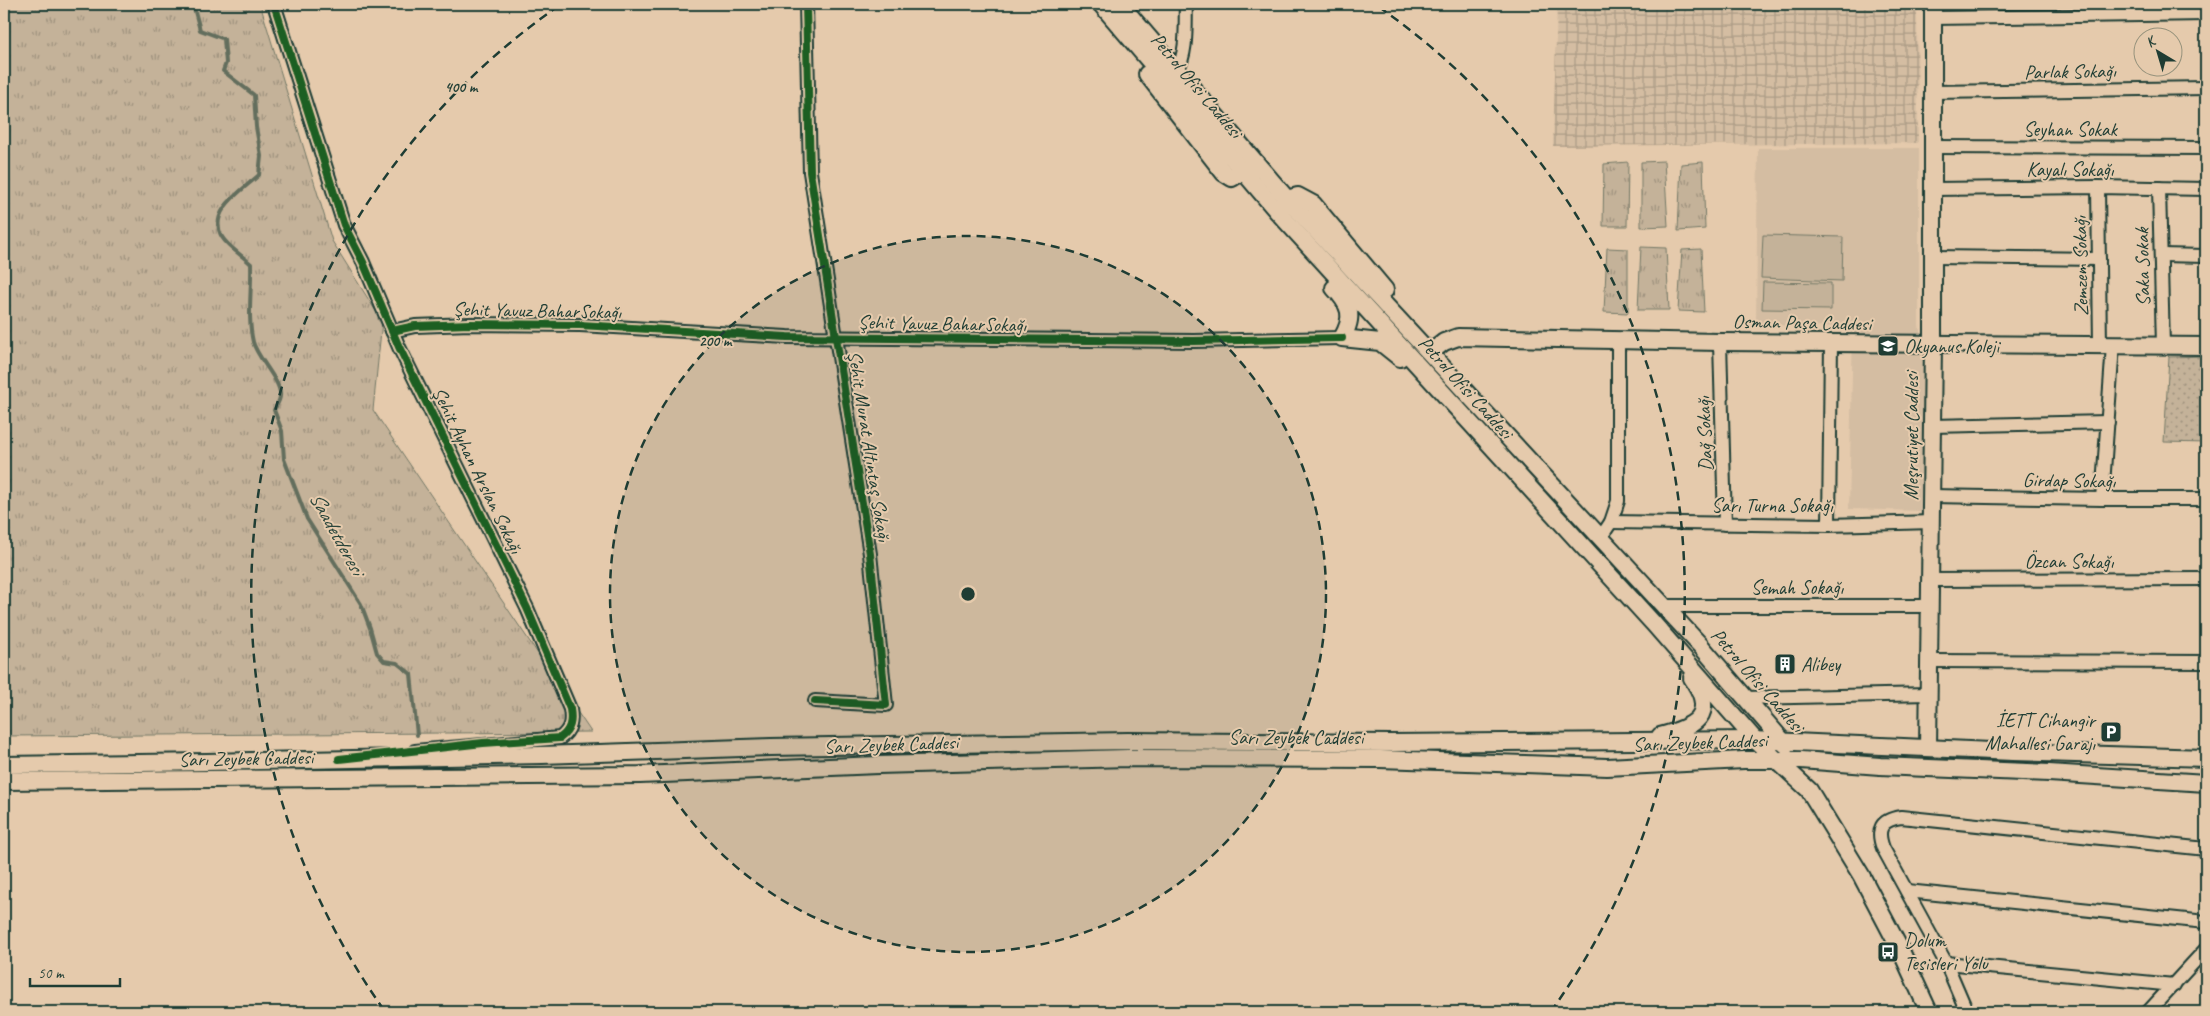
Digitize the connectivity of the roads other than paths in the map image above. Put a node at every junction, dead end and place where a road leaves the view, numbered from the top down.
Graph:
1 (274, 4) edge
2 (806, 4) edge
3 (1095, 4) edge
4 (1101, 4) edge
5 (1120, 4) edge
6 (1186, 4) edge
7 (1933, 11) edge
8 (2206, 14) edge
9 (1177, 70) junction
10 (2206, 88) edge
11 (1933, 92) junction
12 (1933, 147) junction
13 (2206, 148) edge
14 (1250, 167) junction
15 (2098, 187) junction
16 (2160, 188) junction
17 (1933, 189) junction
18 (2206, 189) edge
19 (1287, 198) junction
20 (1277, 211) junction
21 (2161, 255) junction
22 (2206, 256) edge
23 (1933, 258) junction
24 (2099, 259) junction
25 (392, 331) junction
26 (836, 337) junction
27 (1342, 338) junction
28 (1618, 341) junction
29 (1720, 342) junction
30 (1831, 343) junction
31 (1933, 344) junction
32 (2106, 345) junction
33 (2163, 346) junction
34 (2206, 346) edge
35 (1431, 352) junction
36 (1462, 413) junction
37 (2108, 422) junction
38 (1933, 426) junction
39 (1932, 496) junction
40 (2102, 499) junction
41 (2206, 499) edge
42 (1611, 522) junction
43 (1932, 522) junction
44 (1725, 524) junction
45 (1829, 525) junction
46 (1600, 537) junction
47 (2206, 579) edge
48 (1932, 580) junction
49 (1664, 606) junction
50 (1931, 606) junction
51 (1654, 623) junction
52 (1930, 661) junction
53 (2206, 662) edge
54 (1930, 694) junction
55 (1745, 698) junction
56 (816, 700) dead end
57 (1755, 740) junction
58 (1782, 741) junction
59 (1626, 742) junction
60 (1928, 748) junction
61 (2206, 758) edge
62 (340, 759) junction
63 (1801, 760) junction
64 (1779, 761) junction
65 (4, 765) edge
66 (4, 781) edge
67 (2206, 783) edge
68 (1809, 790) junction
69 (2206, 849) edge
70 (1907, 891) junction
71 (2206, 922) edge
72 (2206, 949) edge
73 (1946, 963) junction
74 (2174, 984) junction
75 (1929, 1012) edge
76 (1966, 1012) edge
77 (2148, 1012) edge

1 - 25 street, Şehit Ayhan Arslan Sokağı
2 - 26 street, Şehit Murat Altıntaş Sokağı
3 - 14 main road
4 - 14 main road, Petrol Ofisi Caddesi
5 - 9 main road, Petrol Ofisi Caddesi
6 - 9 street
7 - 8 street
7 - 11 main road, Meşrutiyet Caddesi
9 - 14 main road, Petrol Ofisi Caddesi
10 - 11 street, Parlak Sokağı
11 - 12 main road, Meşrutiyet Caddesi
12 - 13 street, Seyhan Sokak
12 - 17 main road, Meşrutiyet Caddesi
14 - 19 main road, Petrol Ofisi Caddesi
14 - 20 main road, Petrol Ofisi Caddesi
15 - 16 street, Kayalı Sokağı
15 - 17 street, Kayalı Sokağı
15 - 24 street, Zemzem Sokağı
16 - 18 street, Kayalı Sokağı
16 - 21 street, Saka Sokak
17 - 23 main road, Meşrutiyet Caddesi
19 - 20 main road
19 - 35 main road, Petrol Ofisi Caddesi
20 - 27 main road
20 - 36 main road, Petrol Ofisi Caddesi
21 - 22 street
21 - 33 street, Saka Sokak
23 - 24 street
23 - 31 main road, Meşrutiyet Caddesi
24 - 32 street, Zemzem Sokağı
25 - 26 street, Şehit Yavuz BaharSokağı
25 - 62 street, Şehit Ayhan Arslan Sokağı
26 - 27 street, Şehit Yavuz BaharSokağı
26 - 56 street, Şehit Murat Altıntaş Sokağı
27 - 36 main road
28 - 29 main road, Osman Paşa Caddesi
28 - 35 main road, Osman Paşa Caddesi
28 - 42 street
29 - 30 main road, Osman Paşa Caddesi
29 - 44 street, Dağ Sokağı
30 - 31 main road, Osman Paşa Caddesi
30 - 45 street
31 - 32 main road, Osman Paşa Caddesi
31 - 38 main road, Meşrutiyet Caddesi
32 - 33 main road, Osman Paşa Caddesi
32 - 37 street, Zemzem Sokağı
33 - 34 main road, Osman Paşa Caddesi
35 - 46 main road, Petrol Ofisi Caddesi
36 - 51 main road, Petrol Ofisi Caddesi
37 - 38 street
37 - 40 street, Zemzem Sokağı
38 - 39 main road, Meşrutiyet Caddesi
39 - 40 street, Girdap Sokağı
39 - 43 main road, Meşrutiyet Caddesi
40 - 41 street, Girdap Sokağı
42 - 44 street, Sarı Turna Sokağı
42 - 46 street
43 - 45 street, Sarı Turna Sokağı
43 - 48 main road, Meşrutiyet Caddesi
44 - 45 street, Sarı Turna Sokağı
46 - 49 main road, Petrol Ofisi Caddesi
47 - 48 street, Özcan Sokağı
48 - 50 main road, Meşrutiyet Caddesi
49 - 50 street, Semah Sokağı
49 - 55 main road, Petrol Ofisi Caddesi
50 - 52 main road, Meşrutiyet Caddesi
51 - 57 main road, Petrol Ofisi Caddesi
51 - 59 main road
52 - 53 street
52 - 54 main road, Meşrutiyet Caddesi
54 - 55 street
54 - 60 main road, Meşrutiyet Caddesi
55 - 58 main road, Petrol Ofisi Caddesi
57 - 58 main road, Sarı Zeybek Caddesi
57 - 59 main road, Sarı Zeybek Caddesi
57 - 64 main road, Petrol Ofisi Caddesi
58 - 60 main road, Sarı Zeybek Caddesi
58 - 63 main road, Petrol Ofisi Caddesi
59 - 62 main road, Sarı Zeybek Caddesi
60 - 61 main road, Sarı Zeybek Caddesi
62 - 65 main road, Sarı Zeybek Caddesi
63 - 64 main road, Sarı Zeybek Caddesi
63 - 67 main road, Sarı Zeybek Caddesi
63 - 68 main road, Petrol Ofisi Caddesi
64 - 66 main road, Sarı Zeybek Caddesi
64 - 68 main road, Petrol Ofisi Caddesi
68 - 75 main road, Petrol Ofisi Caddesi
69 - 70 street
70 - 71 street
70 - 73 street
72 - 74 street
73 - 74 street
73 - 76 street
74 - 77 street

